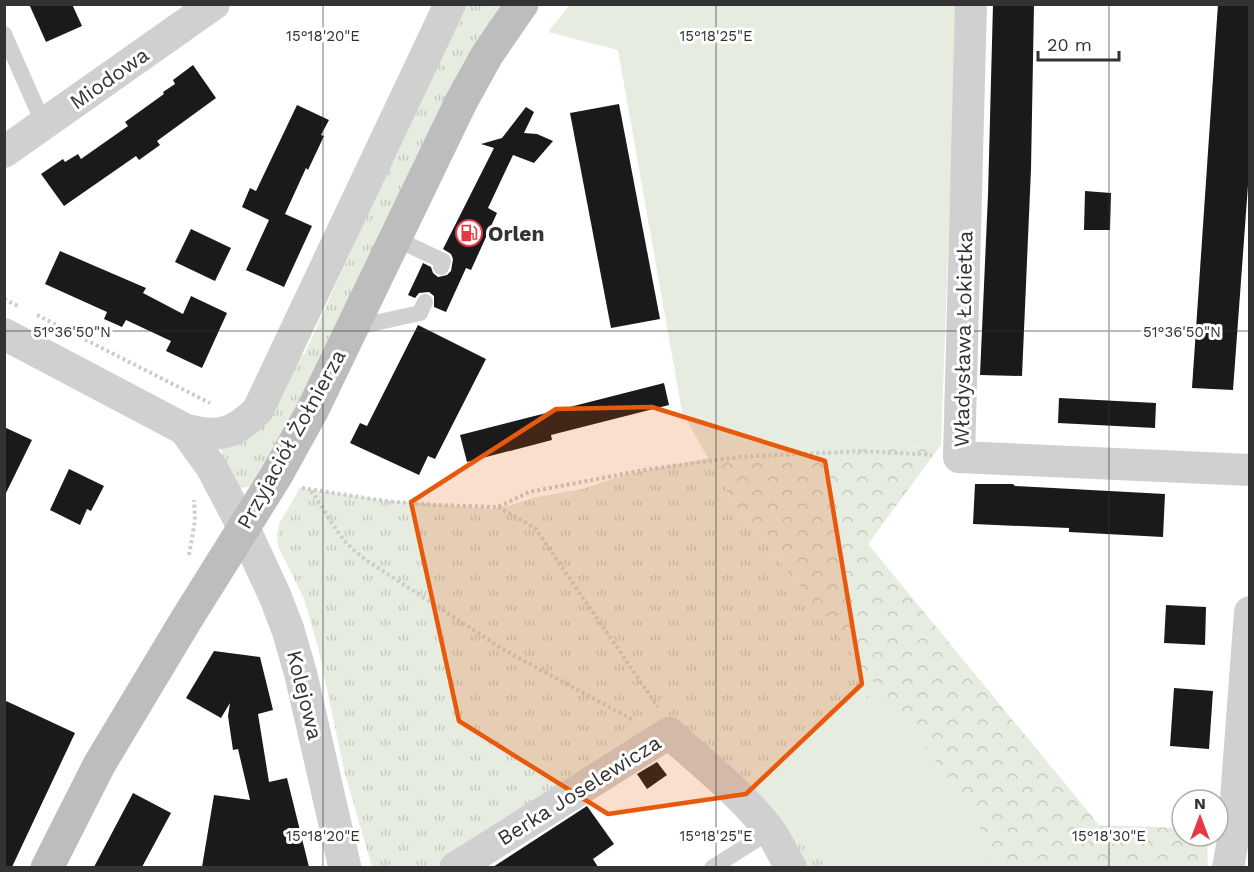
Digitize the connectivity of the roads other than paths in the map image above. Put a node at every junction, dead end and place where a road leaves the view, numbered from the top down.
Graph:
1 (214, 4) edge
2 (450, 4) edge
3 (522, 4) edge
4 (971, 4) edge
5 (4, 34) edge
6 (44, 125) junction
7 (4, 152) edge
8 (394, 238) junction
9 (441, 267) dead end
10 (425, 302) dead end
11 (351, 328) junction
12 (4, 334) edge
13 (184, 429) junction
14 (1250, 470) edge
15 (244, 529) junction
16 (1250, 612) edge
17 (770, 831) junction
18 (47, 867) edge
19 (345, 867) edge
20 (455, 867) edge
21 (712, 867) edge
22 (791, 867) edge
23 (1228, 867) edge

1 - 6 street, Miodowa
2 - 13 street, Przyjaciół Żołnierza
3 - 8 main road, Przyjaciół Żołnierza
4 - 14 street, Władysława Łokietka
5 - 6 lane
6 - 7 street, Miodowa
8 - 9 lane
8 - 11 main road, Przyjaciół Żołnierza
10 - 11 lane
11 - 15 main road, Przyjaciół Żołnierza
12 - 13 street
13 - 15 street
15 - 18 main road, Przyjaciół Żołnierza
15 - 19 street, Kolejowa
16 - 23 street
17 - 20 street, Berka Joselewicza
17 - 21 lane
17 - 22 street, Berka Joselewicza

